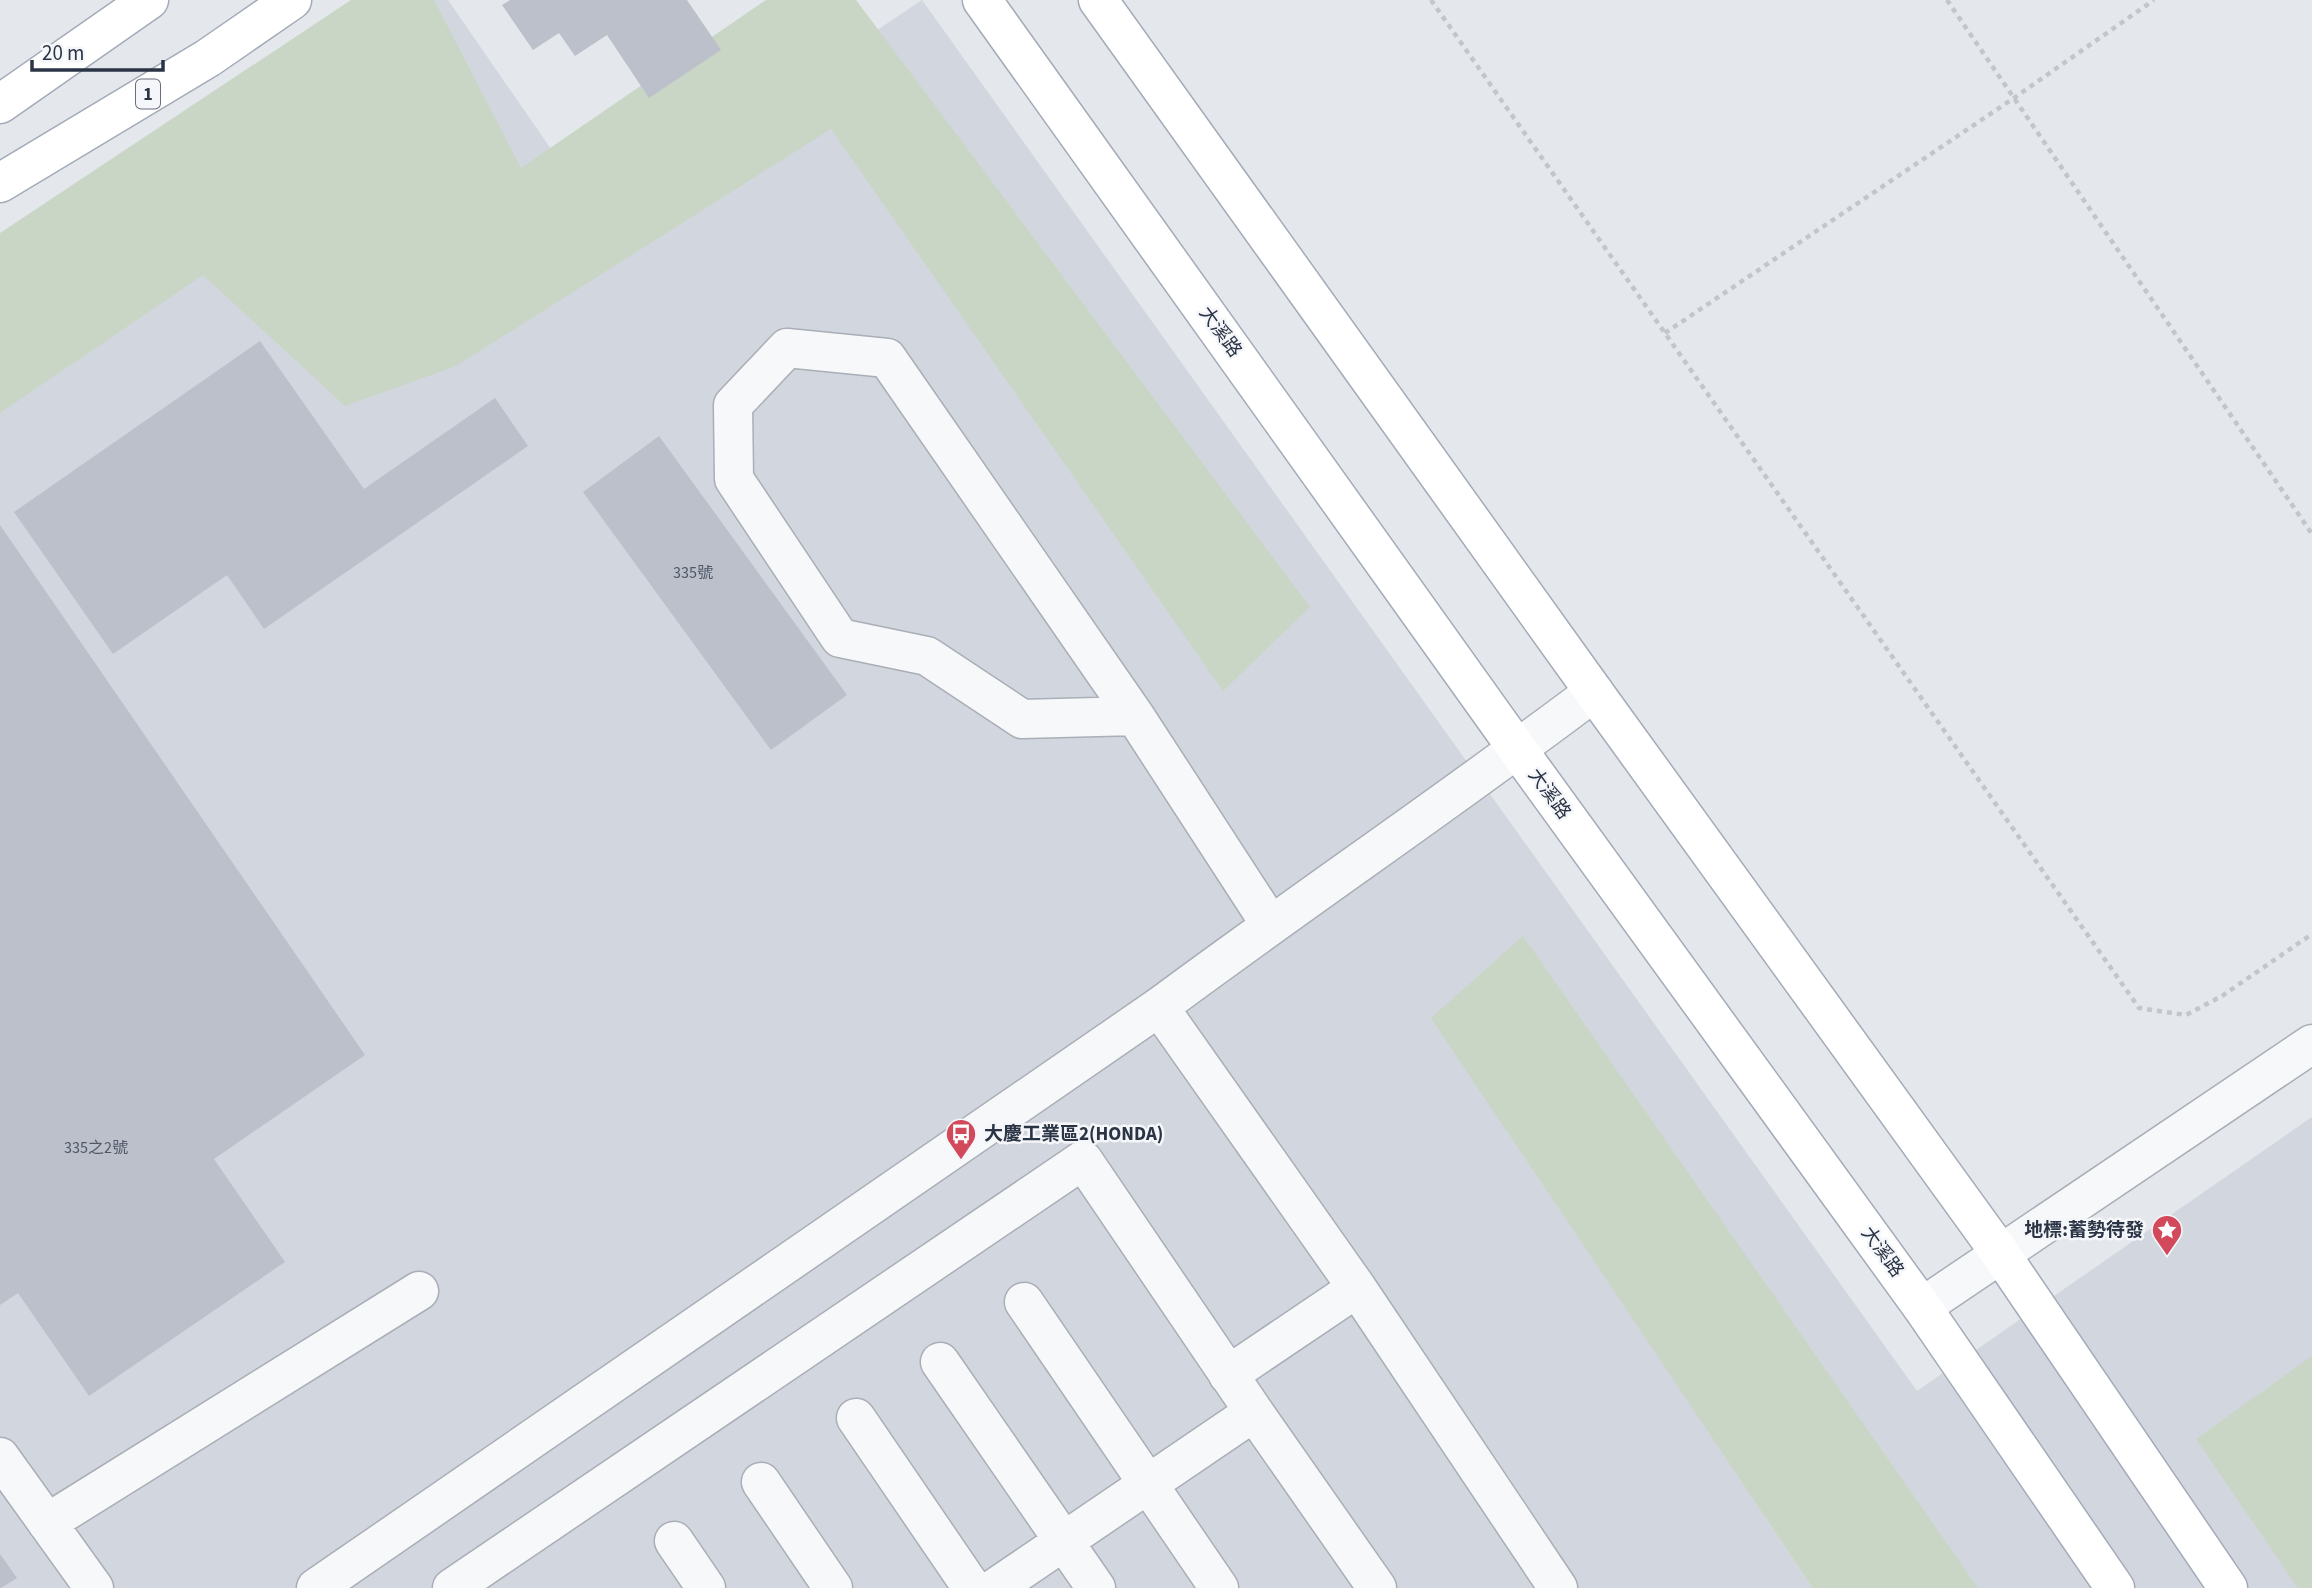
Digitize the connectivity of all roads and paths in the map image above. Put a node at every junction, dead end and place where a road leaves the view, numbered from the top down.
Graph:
1 (149, 0) edge
2 (292, 0) edge
3 (982, 0) edge
4 (1098, 0) edge
5 (1431, 0) edge
6 (1947, 0) edge
7 (2154, 0) edge
8 (2014, 98) junction
9 (0, 104) edge
10 (0, 183) edge
11 (1665, 333) junction
12 (2312, 534) edge
13 (1594, 692) junction
14 (1135, 716) junction
15 (1518, 750) junction
16 (1270, 925) junction
17 (2312, 934) edge
18 (1158, 1007) junction
19 (2312, 1044) edge
20 (2000, 1253) junction
21 (1357, 1288) junction
22 (419, 1292) dead end
23 (1024, 1302) dead end
24 (1922, 1307) junction
25 (940, 1362) dead end
26 (1228, 1375) junction
27 (1254, 1412) junction
28 (856, 1418) dead end
29 (0, 1457) edge
30 (761, 1482) dead end
31 (1149, 1484) junction
32 (47, 1523) junction
33 (674, 1541) dead end
34 (1063, 1542) junction
35 (94, 1588) edge
36 (316, 1588) edge
37 (452, 1588) edge
38 (706, 1588) edge
39 (833, 1588) edge
40 (972, 1588) edge
41 (995, 1588) edge
42 (1096, 1588) edge
43 (1219, 1588) edge
44 (1377, 1588) edge
45 (1558, 1588) edge
46 (2115, 1588) edge
47 (2228, 1588) edge

1 - 9 main road
2 - 10 main road, 1
3 - 15 main road, 大溪路
4 - 13 main road
5 - 11 path
6 - 8 path
7 - 8 path
8 - 11 path
8 - 12 path
11 - 17 path
13 - 15 street
13 - 20 main road
14 - 14 street
14 - 16 street
15 - 16 street
15 - 24 main road, 大溪路
16 - 18 street
18 - 21 street
18 - 36 street
19 - 20 street
20 - 24 street
20 - 47 main road
21 - 26 street
21 - 45 street
22 - 32 street
23 - 31 street
24 - 46 main road, 大溪路
25 - 34 street
26 - 27 street
26 - 37 street
27 - 31 street
27 - 44 street
28 - 40 street
29 - 32 street
30 - 39 street
31 - 34 street
31 - 43 street
32 - 35 street
33 - 38 street
34 - 41 street
34 - 42 street

